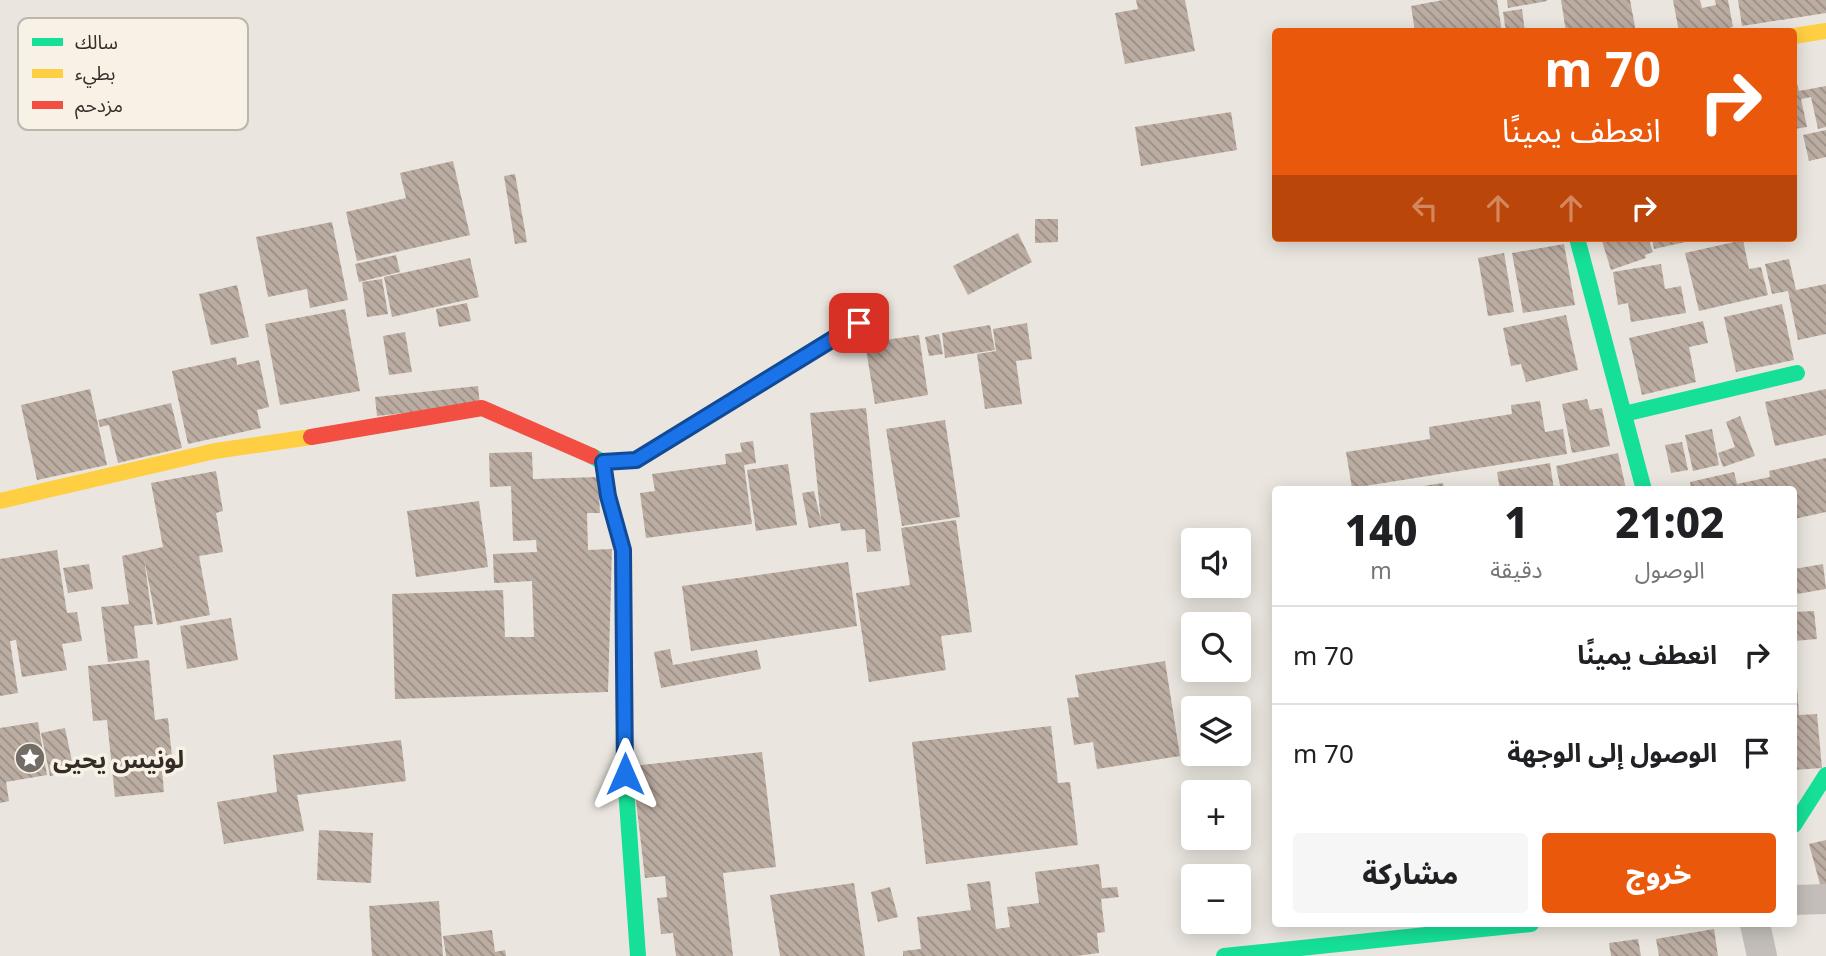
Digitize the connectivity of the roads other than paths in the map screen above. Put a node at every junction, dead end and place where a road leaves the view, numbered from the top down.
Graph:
1 (1826, 31) edge
2 (1797, 36) edge
3 (1578, 242) edge
4 (859, 323) dead end
5 (1797, 373) dead end
6 (1623, 414) junction
7 (603, 462) junction
8 (1643, 486) edge
9 (0, 501) edge
10 (1826, 775) edge
11 (1809, 808) edge
12 (1826, 899) edge
13 (1797, 900) edge
14 (1502, 927) edge
15 (1756, 927) edge
16 (638, 956) edge
17 (1224, 956) edge
18 (1762, 956) edge

1 - 2 street
3 - 6 street
4 - 7 street
5 - 6 street
6 - 8 street
7 - 9 street
7 - 16 street
10 - 11 street
12 - 13 street
14 - 17 street
15 - 18 street

